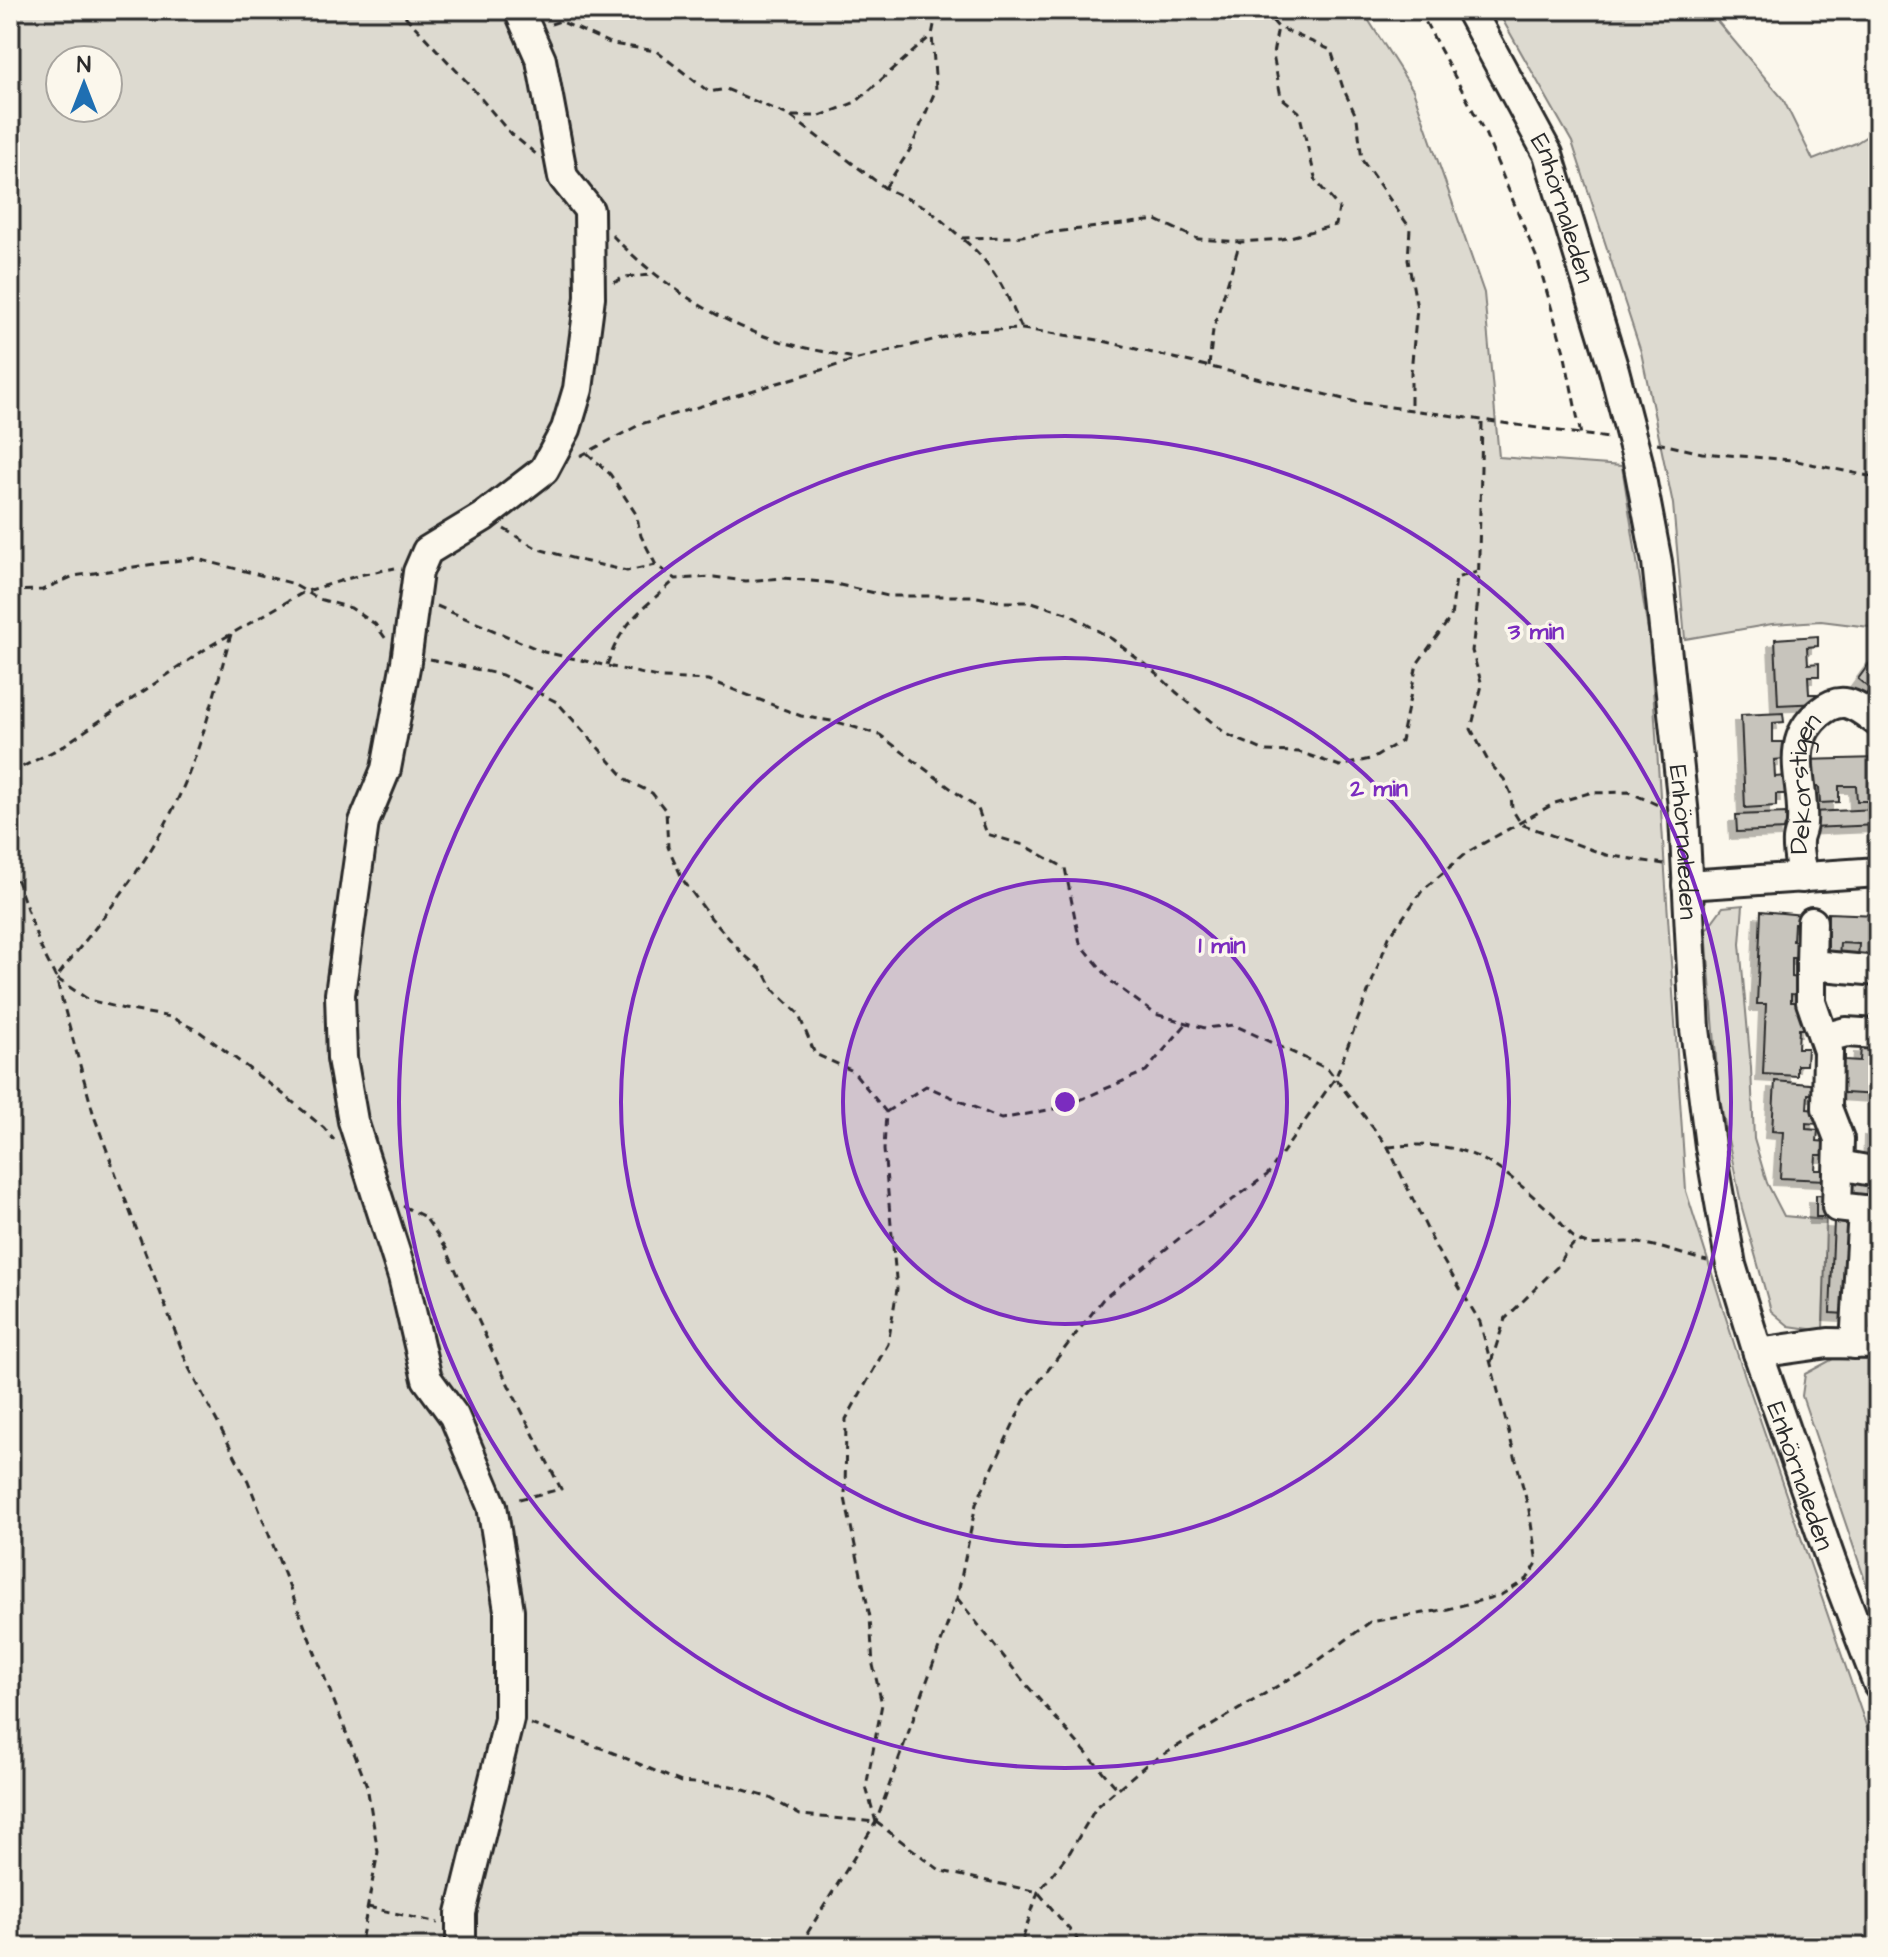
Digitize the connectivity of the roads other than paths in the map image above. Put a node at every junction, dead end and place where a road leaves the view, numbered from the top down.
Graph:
1 (1470, 10) edge
2 (524, 21) edge
3 (1878, 722) edge
4 (1878, 872) edge
5 (1688, 876) junction
6 (1802, 878) junction
7 (1812, 922) dead end
8 (1811, 965) junction
9 (1878, 971) edge
10 (1878, 1034) edge
11 (1824, 1038) junction
12 (1839, 1165) junction
13 (1878, 1172) edge
14 (1870, 1210) edge
15 (1867, 1307) edge
16 (1866, 1344) edge
17 (1758, 1353) junction
18 (1878, 1684) edge
19 (461, 1938) edge

1 - 5 street, Enhörnaleden
2 - 19 street
3 - 6 street, Dekorstigen
4 - 6 street
5 - 6 street
5 - 17 street, Enhörnaleden
7 - 8 street
8 - 9 street
8 - 11 street
10 - 11 street
11 - 12 street
12 - 13 street
12 - 14 street
14 - 15 street
15 - 16 street
16 - 17 street
17 - 18 street, Enhörnaleden

